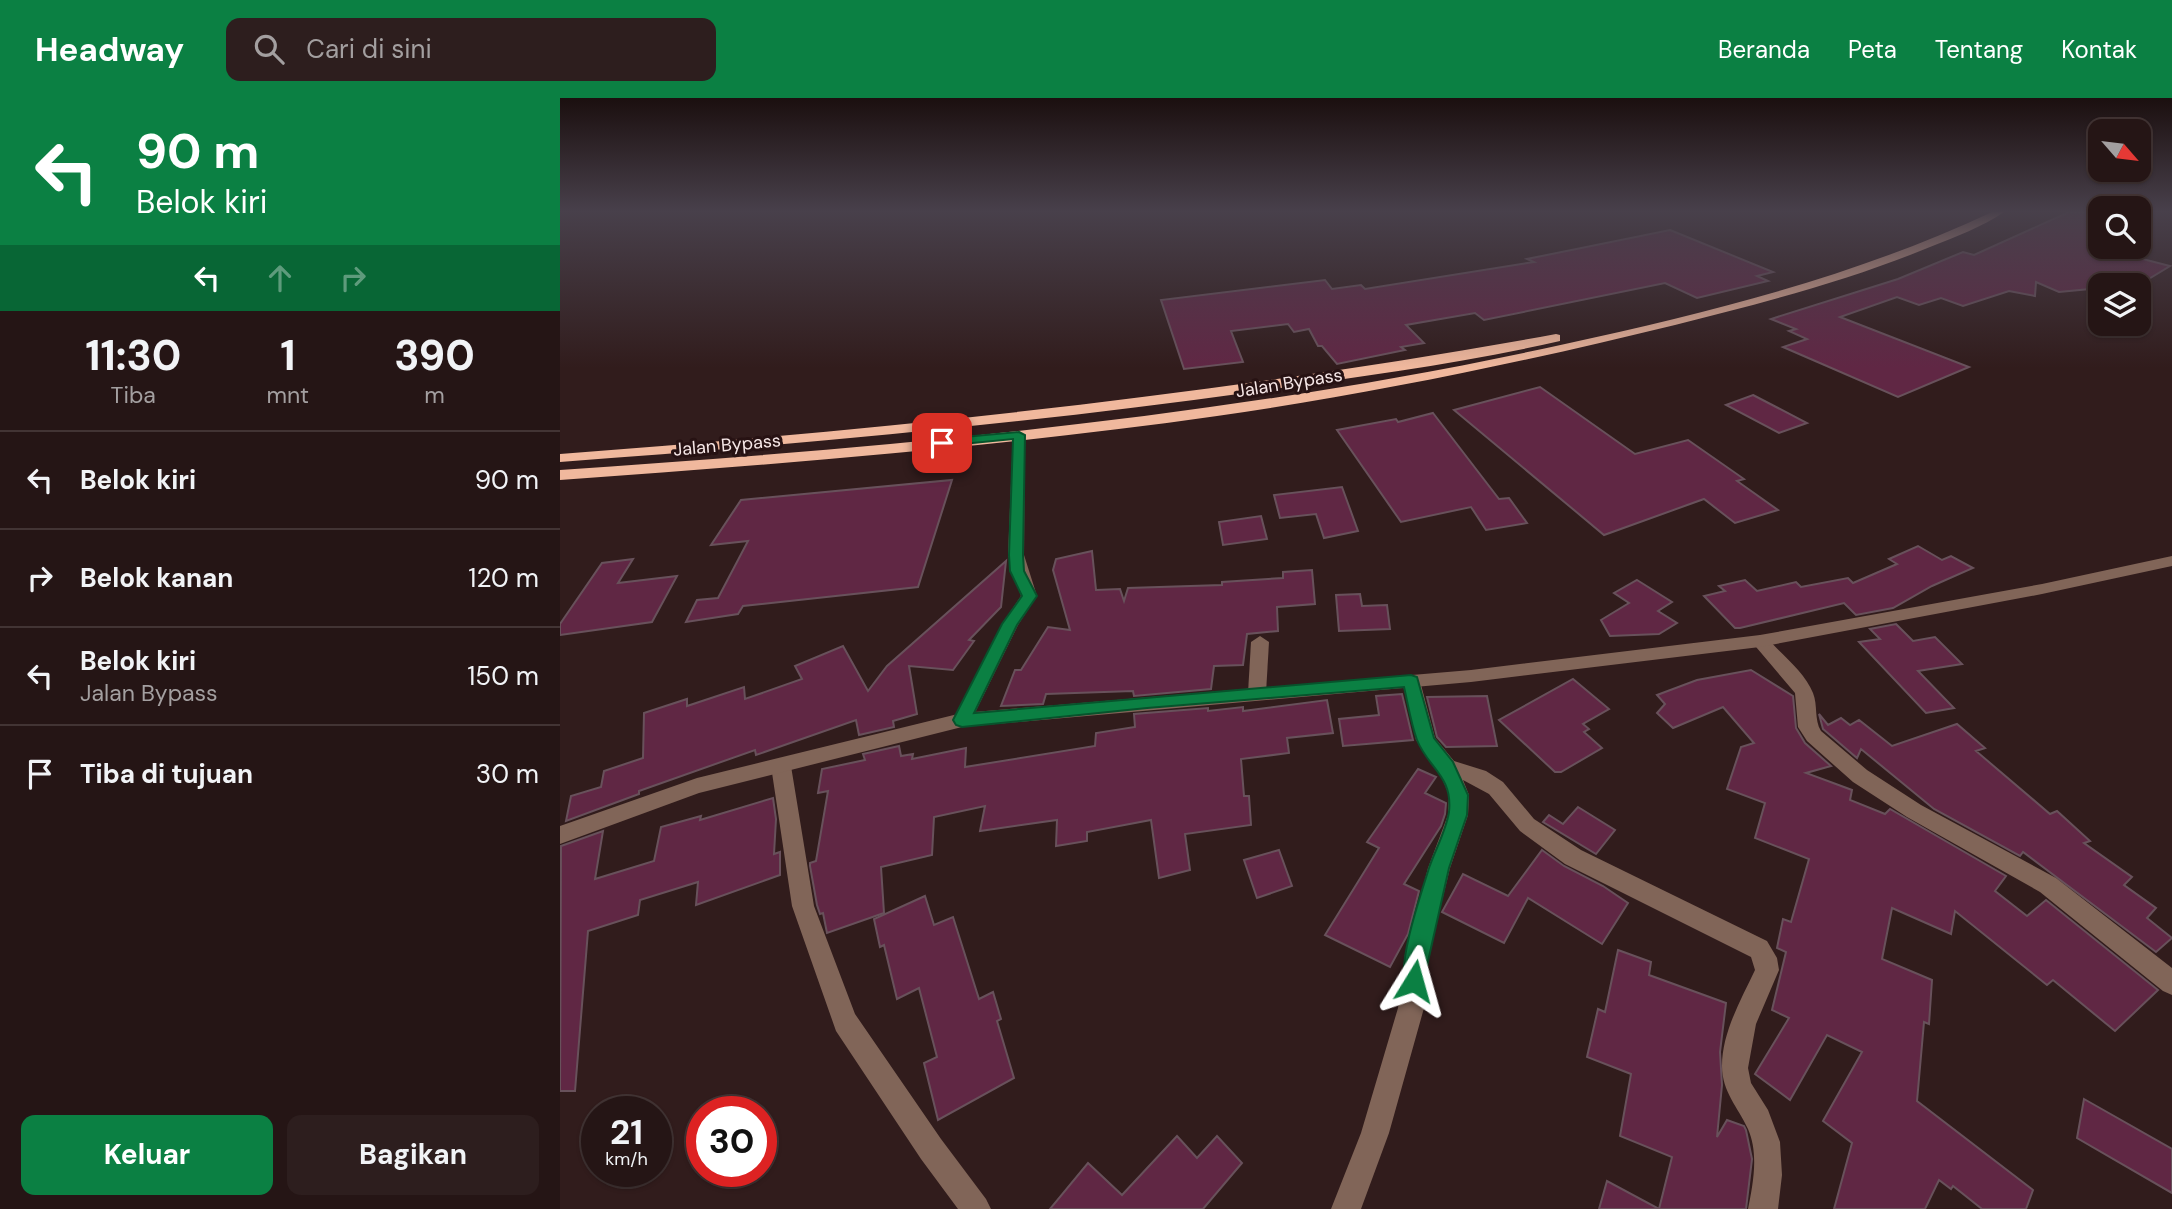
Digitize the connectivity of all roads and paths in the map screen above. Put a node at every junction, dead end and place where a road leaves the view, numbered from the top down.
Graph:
1 (1847, 264) edge
2 (1877, 264) edge
3 (1019, 435) junction
4 (731, 446) junction
5 (560, 458) edge
6 (716, 464) junction
7 (560, 475) edge
8 (2172, 561) edge
9 (1760, 641) junction
10 (1260, 642) dead end
11 (1411, 681) junction
12 (1257, 693) junction
13 (962, 720) junction
14 (781, 766) junction
15 (1447, 767) junction
16 (560, 835) edge
17 (2172, 983) edge
18 (976, 1209) edge
19 (1346, 1209) edge
20 (1763, 1209) edge

1 - 4 highway, Jalan Bypass
2 - 3 highway, Jalan Bypass
3 - 6 highway, Jalan Bypass
3 - 13 street
4 - 5 highway, Jalan Bypass
4 - 6 highway
6 - 7 highway, Jalan Bypass
8 - 9 street
9 - 11 street
9 - 17 street
10 - 12 street
11 - 12 street
11 - 15 street
12 - 13 street
13 - 14 street
14 - 16 street
14 - 18 street
15 - 19 street
15 - 20 street

